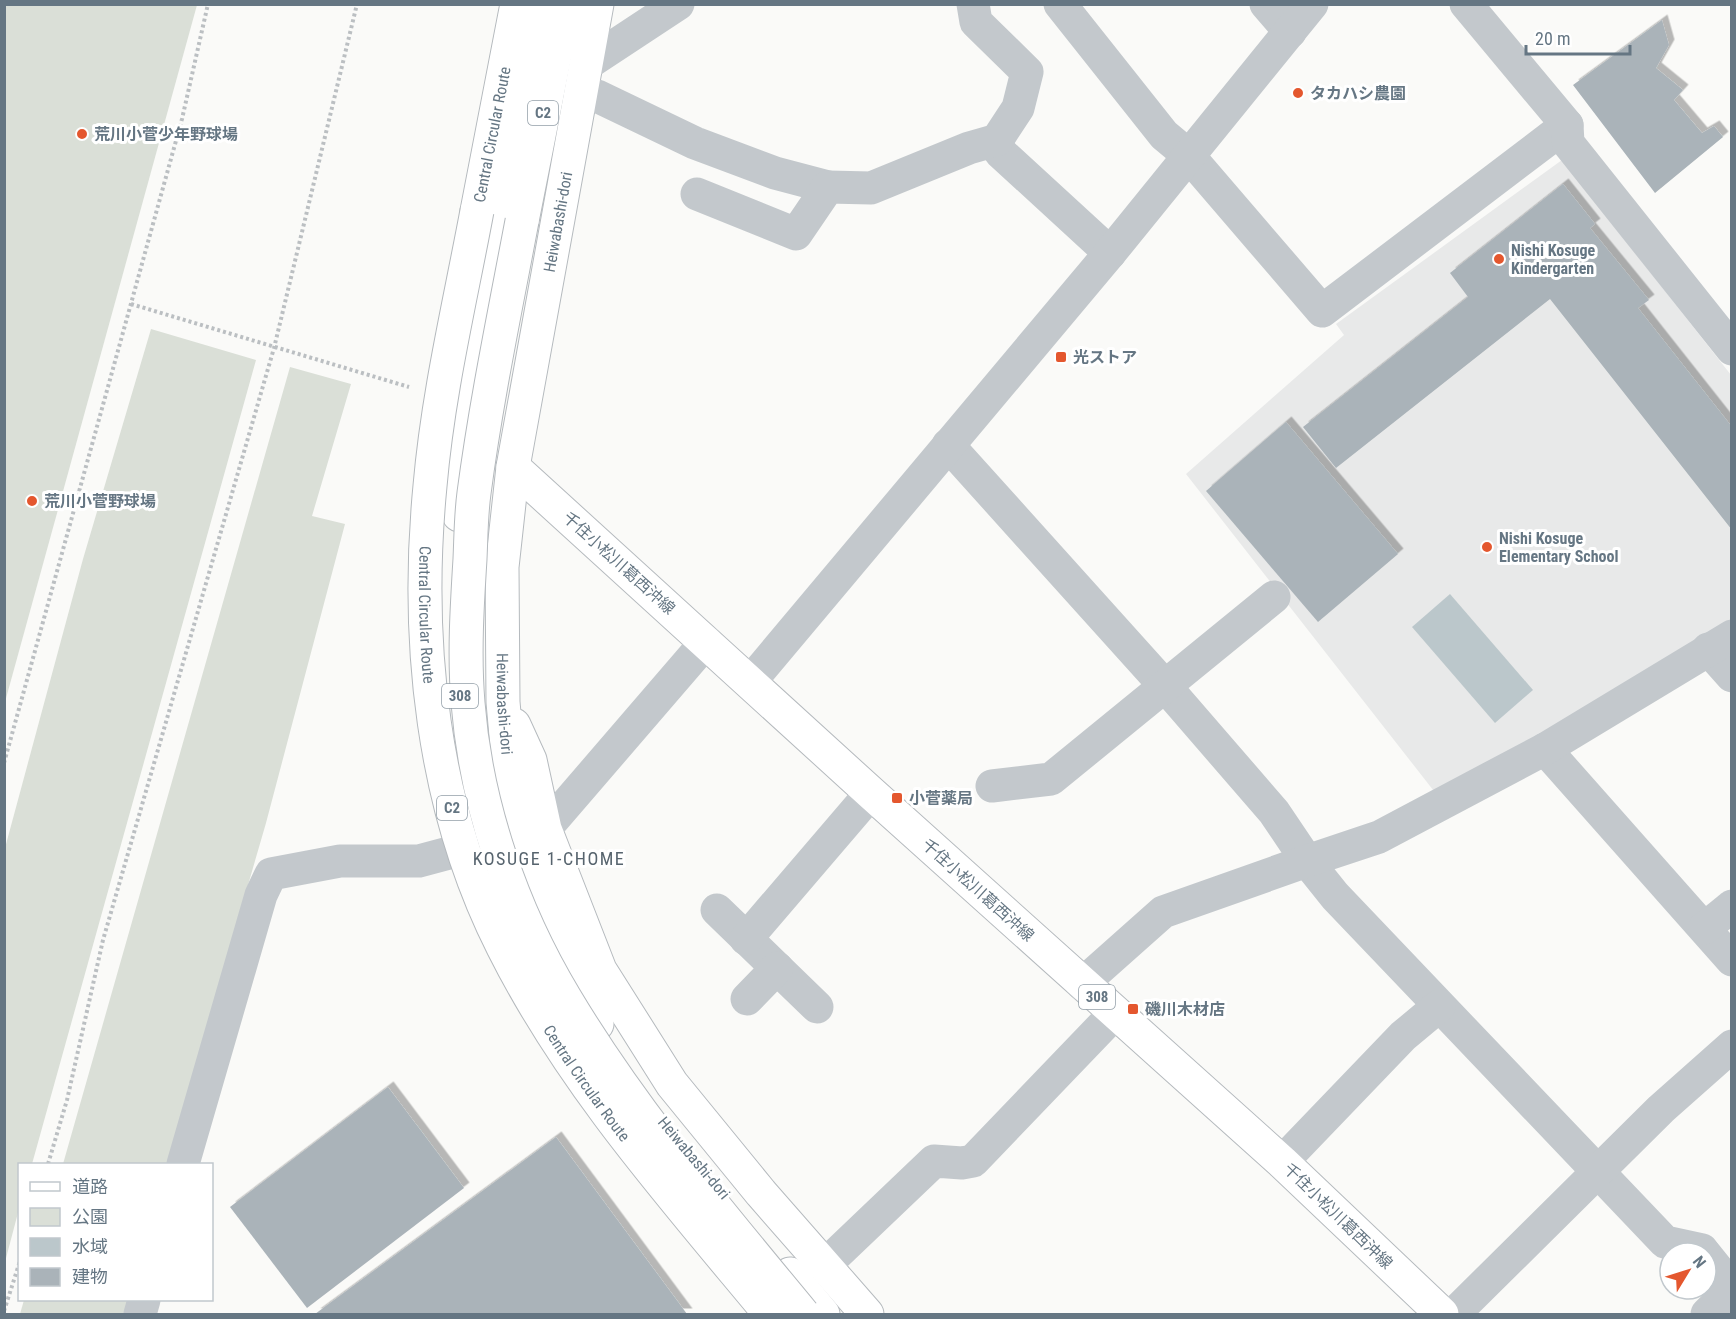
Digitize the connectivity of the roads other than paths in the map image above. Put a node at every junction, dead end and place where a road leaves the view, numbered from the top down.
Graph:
1 (517, 4) edge
2 (541, 4) edge
3 (565, 4) edge
4 (597, 4) edge
5 (678, 4) edge
6 (973, 4) edge
7 (1060, 4) edge
8 (1266, 4) edge
9 (1312, 4) edge
10 (1466, 4) edge
11 (1290, 32) junction
12 (587, 64) junction
13 (597, 96) dead end
14 (1567, 125) junction
15 (997, 140) junction
16 (1188, 155) junction
17 (828, 187) junction
18 (697, 194) dead end
19 (1110, 253) junction
20 (1731, 349) edge
21 (948, 445) junction
22 (513, 466) junction
23 (1274, 597) dead end
24 (706, 642) junction
25 (1720, 643) edge
26 (1731, 676) edge
27 (750, 682) junction
28 (1165, 686) junction
29 (1545, 749) junction
30 (992, 786) dead end
31 (871, 793) junction
32 (531, 830) junction
33 (478, 846) junction
34 (1307, 861) junction
35 (1731, 906) edge
36 (717, 910) dead end
37 (1705, 928) junction
38 (746, 939) junction
39 (1731, 960) edge
40 (777, 968) junction
41 (1082, 984) junction
42 (747, 999) dead end
43 (1439, 1006) junction
44 (818, 1007) dead end
45 (1115, 1013) junction
46 (1731, 1046) edge
47 (1281, 1162) junction
48 (183, 1163) edge
49 (1598, 1170) junction
50 (731, 1226) junction
51 (1664, 1241) edge
52 (825, 1265) junction
53 (1718, 1272) edge
54 (749, 1314) edge
55 (770, 1314) edge
56 (803, 1314) edge
57 (808, 1314) edge
58 (823, 1314) edge
59 (867, 1314) edge
60 (1442, 1314) edge
61 (1454, 1314) edge
62 (1707, 1314) edge

1 - 55 main road, Central Circular Route / C2, bridge
2 - 33 main road, 308
3 - 50 main road, Central Circular Route / C2, bridge
4 - 12 main road, Heiwabashi-dori
5 - 12 street
6 - 15 street
7 - 16 street
8 - 11 street
9 - 11 street
10 - 14 street
11 - 16 street
12 - 22 main road, Heiwabashi-dori
13 - 17 street
14 - 16 street
14 - 20 street
15 - 17 street
15 - 19 street
16 - 19 street
17 - 18 street
19 - 21 street
21 - 27 street
21 - 28 street
22 - 24 main road, 千住小松川葛西沖線 / 308
22 - 32 main road, Heiwabashi-dori
23 - 28 street
24 - 27 main road, 千住小松川葛西沖線 / 308
24 - 32 street
25 - 26 street
25 - 29 street
27 - 31 main road, 千住小松川葛西沖線 / 308
28 - 30 street
28 - 34 street
29 - 34 street
29 - 37 street
31 - 38 street
31 - 41 main road, 千住小松川葛西沖線 / 308
32 - 33 street
32 - 52 main road
32 - 58 main road, Heiwabashi-dori
33 - 48 street
33 - 54 main road, 308
34 - 41 street
34 - 43 street
35 - 37 street
36 - 38 street
37 - 39 street
38 - 40 street
40 - 42 street
40 - 44 street
41 - 45 main road, 千住小松川葛西沖線 / 308
43 - 47 street
43 - 49 street
45 - 47 main road, 千住小松川葛西沖線 / 308
45 - 52 street
46 - 49 street
47 - 60 main road, 千住小松川葛西沖線 / 308
49 - 51 street
49 - 61 street
50 - 56 main road, Central Circular Route / C2, bridge
50 - 57 main road, bridge
52 - 59 main road
53 - 62 street

